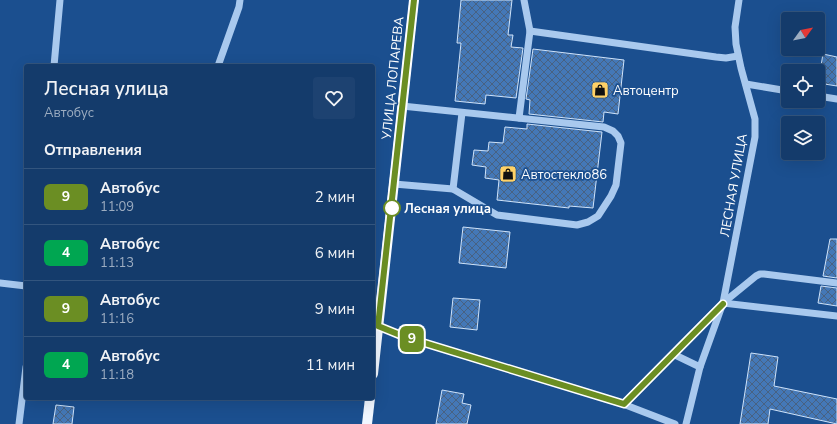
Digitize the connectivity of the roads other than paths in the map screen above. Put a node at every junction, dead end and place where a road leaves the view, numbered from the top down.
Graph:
1 (60, 0) edge
2 (240, 0) edge
3 (414, 0) edge
4 (524, 0) edge
5 (739, 0) edge
6 (530, 31) junction
7 (738, 56) junction
8 (54, 64) edge
9 (219, 64) edge
10 (746, 84) junction
11 (781, 90) edge
12 (825, 97) edge
13 (837, 99) edge
14 (402, 106) junction
15 (462, 112) junction
16 (519, 118) junction
17 (394, 184) junction
18 (453, 189) junction
19 (0, 283) edge
20 (837, 283) edge
21 (24, 286) edge
22 (723, 304) junction
23 (837, 316) edge
24 (376, 325) edge
25 (375, 341) edge
26 (673, 354) junction
27 (700, 367) junction
28 (24, 383) edge
29 (370, 400) edge
30 (624, 404) junction
31 (19, 424) edge
32 (367, 424) edge
33 (675, 424) edge
34 (686, 424) edge

1 - 8 street
2 - 9 street
3 - 14 main road, УЛИЦА ЛОПАРЕВА
4 - 6 street
5 - 7 street, ЛЕСНАЯ УЛИЦА
6 - 7 street
6 - 16 street
7 - 10 street, ЛЕСНАЯ УЛИЦА
10 - 11 street
10 - 22 street, ЛЕСНАЯ УЛИЦА
12 - 13 street
14 - 15 street
14 - 17 main road, УЛИЦА ЛОПАРЕВА
15 - 16 street
15 - 18 street
16 - 18 street
17 - 18 street
17 - 24 main road, УЛИЦА ЛОПАРЕВА
19 - 21 street
20 - 22 street
22 - 23 street
22 - 26 street
22 - 27 street, ЛЕСНАЯ УЛИЦА
24 - 25 main road, УЛИЦА ЛОПАРЕВА
24 - 30 street
26 - 27 street
26 - 30 street
27 - 34 street, ЛЕСНАЯ УЛИЦА
28 - 31 street
29 - 32 main road
30 - 33 street

